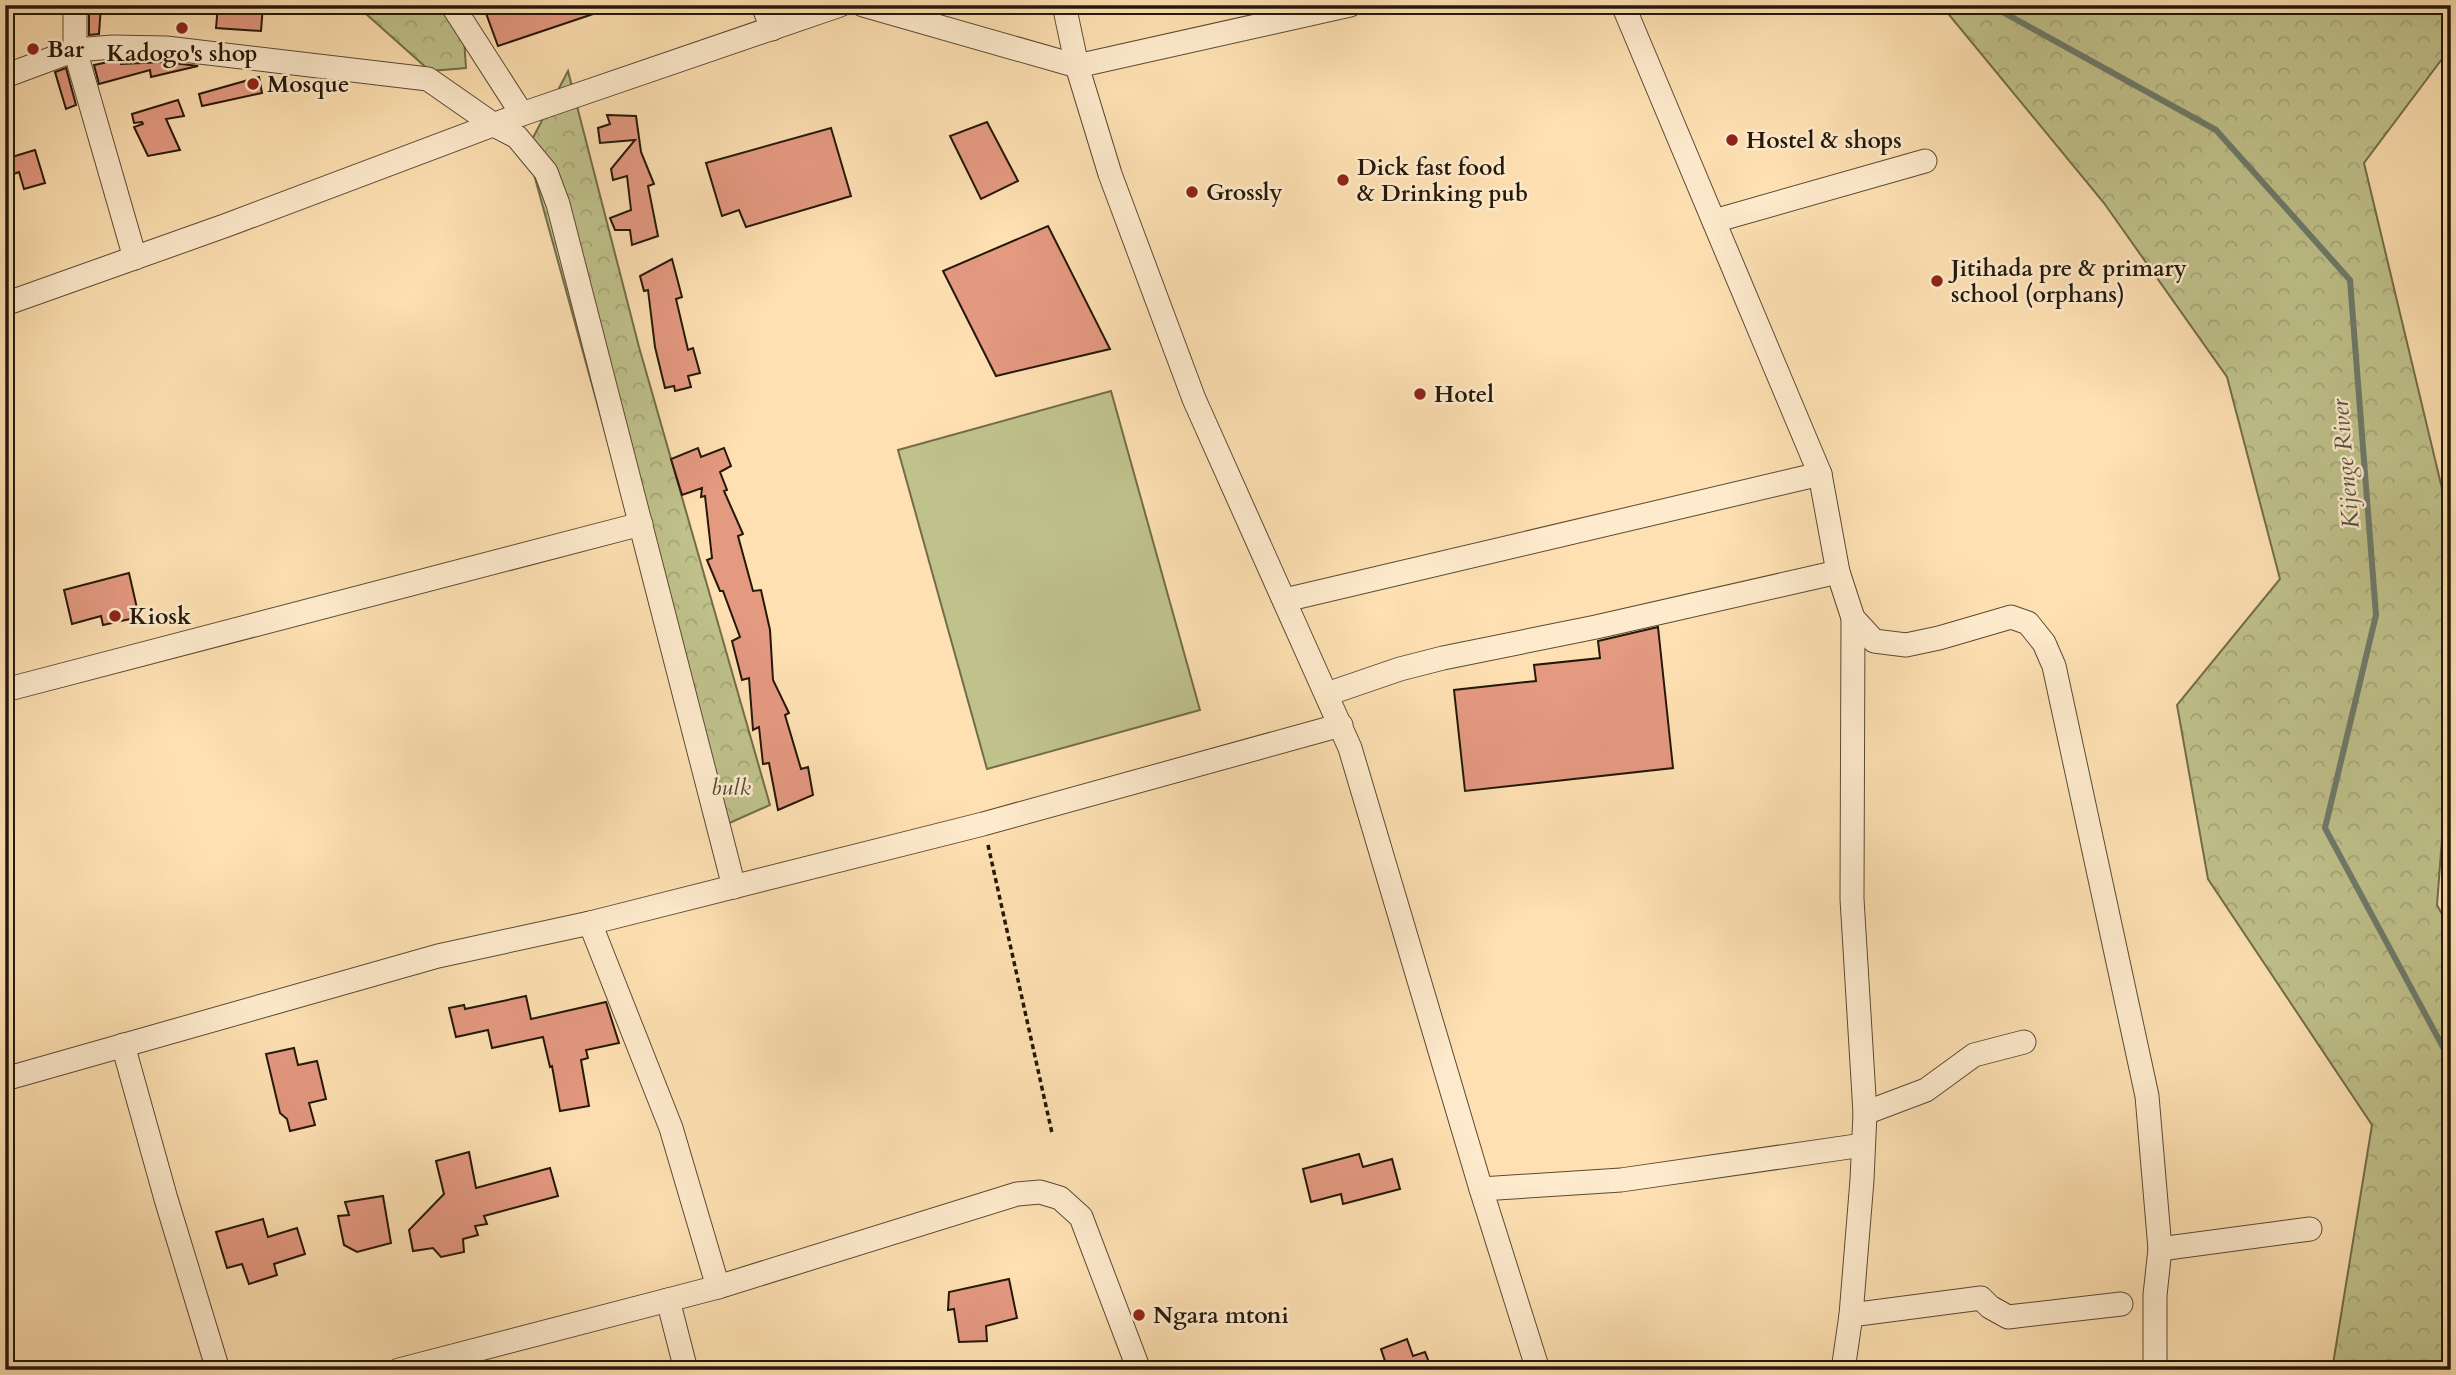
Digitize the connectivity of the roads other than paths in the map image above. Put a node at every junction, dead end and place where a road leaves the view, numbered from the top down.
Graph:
1 (75, 5) edge
2 (452, 5) edge
3 (763, 5) edge
4 (839, 5) edge
5 (863, 5) edge
6 (1064, 5) edge
7 (1350, 5) edge
8 (1623, 5) edge
9 (772, 29) junction
10 (75, 50) junction
11 (1077, 66) junction
12 (5, 76) edge
13 (522, 114) junction
14 (494, 125) junction
15 (1925, 161) dead end
16 (1714, 221) junction
17 (135, 258) junction
18 (5, 304) edge
19 (1820, 474) junction
20 (641, 524) junction
21 (1838, 572) junction
22 (1285, 600) junction
23 (1853, 618) junction
24 (5, 690) edge
25 (1327, 694) junction
26 (1341, 725) junction
27 (734, 887) junction
28 (590, 923) junction
29 (2024, 1042) dead end
30 (123, 1045) junction
31 (5, 1079) edge
32 (1865, 1113) junction
33 (1863, 1144) junction
34 (1481, 1189) junction
35 (2310, 1229) dead end
36 (2160, 1249) junction
37 (718, 1287) junction
38 (668, 1300) junction
39 (2121, 1304) dead end
40 (1851, 1315) junction
41 (218, 1370) edge
42 (399, 1370) edge
43 (686, 1370) edge
44 (1139, 1370) edge
45 (1538, 1370) edge
46 (1843, 1370) edge
47 (2155, 1370) edge

1 - 10 street
2 - 13 street
3 - 9 street
4 - 9 street
5 - 11 street
6 - 11 street
7 - 11 street
8 - 16 street
9 - 13 street
10 - 12 street
10 - 14 street
10 - 17 street
11 - 22 street
13 - 14 street
14 - 17 street
14 - 20 street
15 - 16 street
16 - 19 street
17 - 18 street
19 - 21 street
19 - 22 street
20 - 24 street
20 - 27 street
21 - 23 street
21 - 25 street
22 - 25 street
23 - 32 street
23 - 36 street
25 - 26 street
26 - 27 street
26 - 34 street
27 - 28 street
28 - 30 street
28 - 37 street
29 - 32 street
30 - 31 street
30 - 41 street
32 - 33 street
33 - 34 street
33 - 40 street
34 - 45 street
35 - 36 street
36 - 47 street
37 - 38 street
37 - 44 street
38 - 42 street
38 - 43 street
39 - 40 street
40 - 46 street

